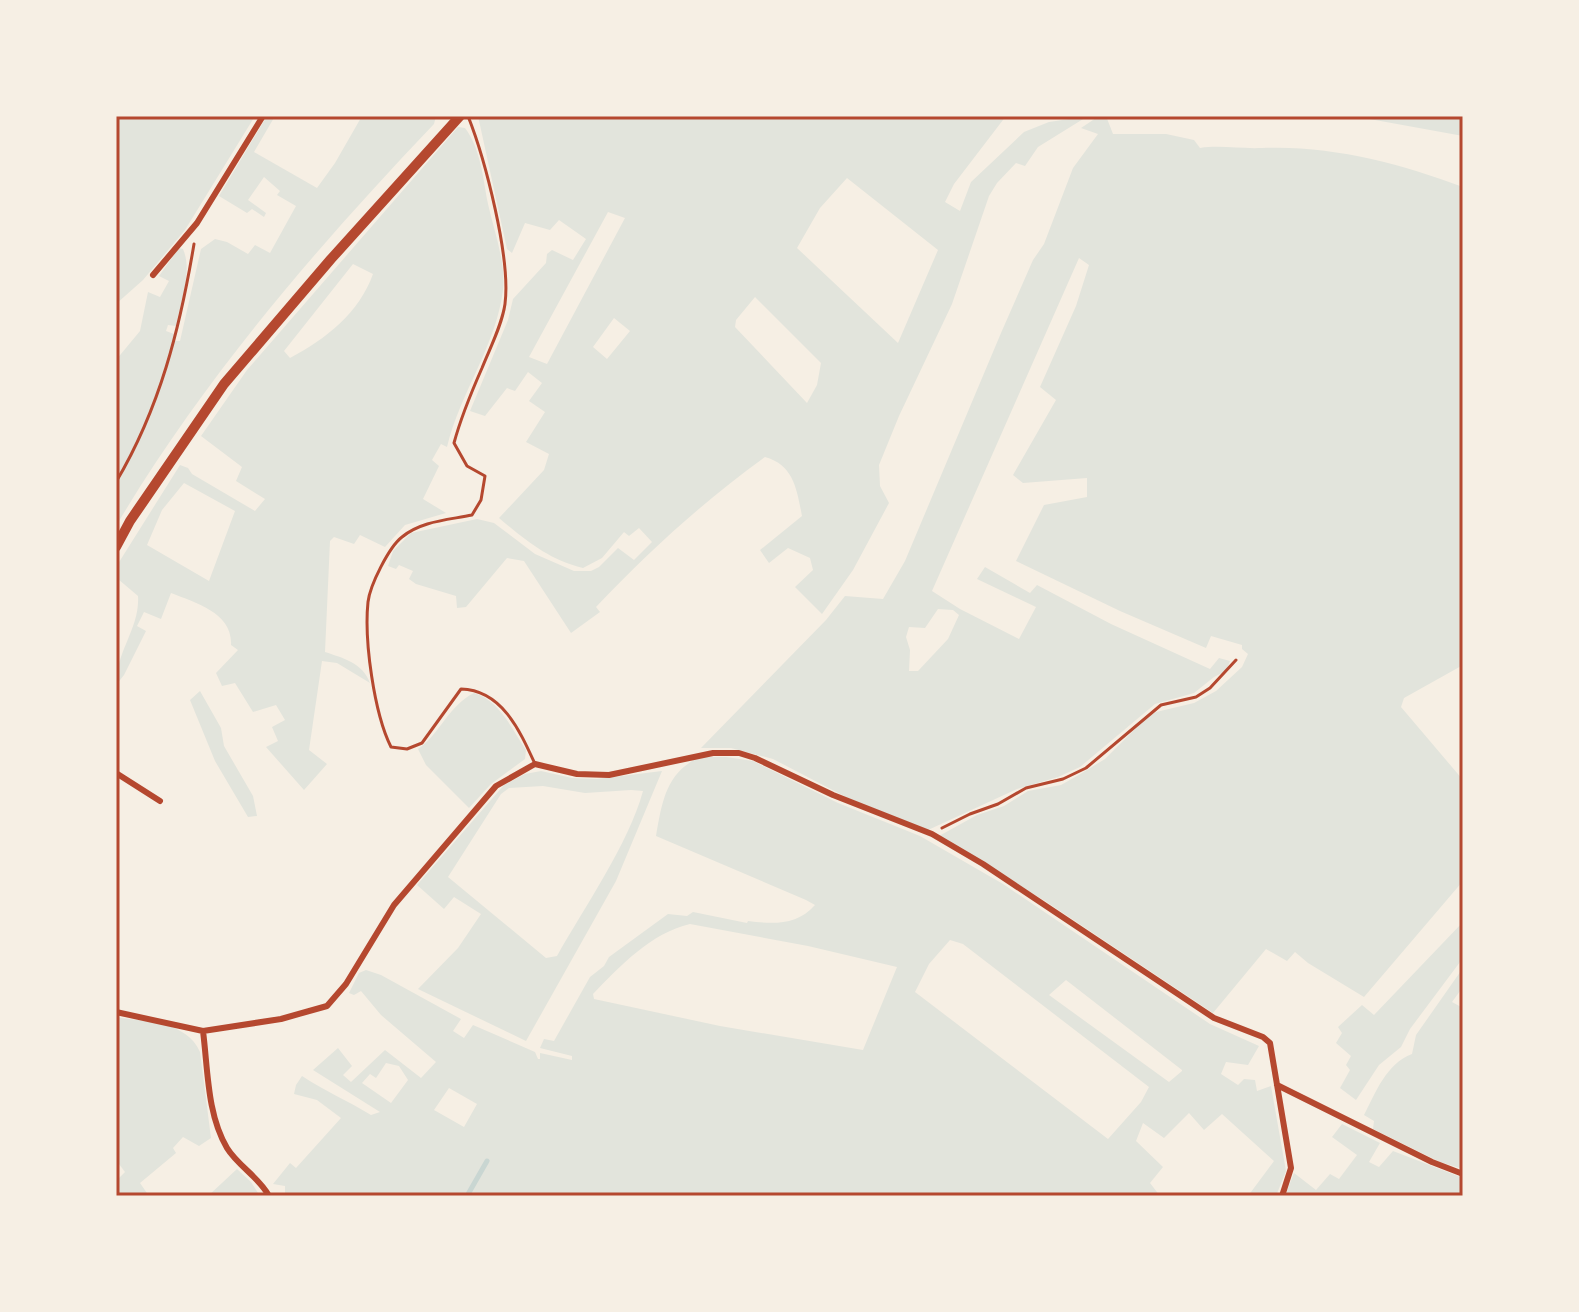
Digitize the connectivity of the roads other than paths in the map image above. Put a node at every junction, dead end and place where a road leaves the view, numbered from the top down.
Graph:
1 (263, 116) edge
2 (468, 116) edge
3 (456, 117) edge
4 (153, 275) dead end
5 (116, 547) edge
6 (535, 764) junction
7 (116, 773) edge
8 (160, 801) dead end
9 (116, 1012) edge
10 (203, 1031) junction
11 (1277, 1085) junction
12 (1463, 1174) edge
13 (269, 1196) edge
14 (1282, 1196) edge

1 - 4 street
2 - 6 lane
3 - 5 main road
6 - 10 street
6 - 11 street
7 - 8 street
9 - 10 street
10 - 13 street
11 - 12 street
11 - 14 street

